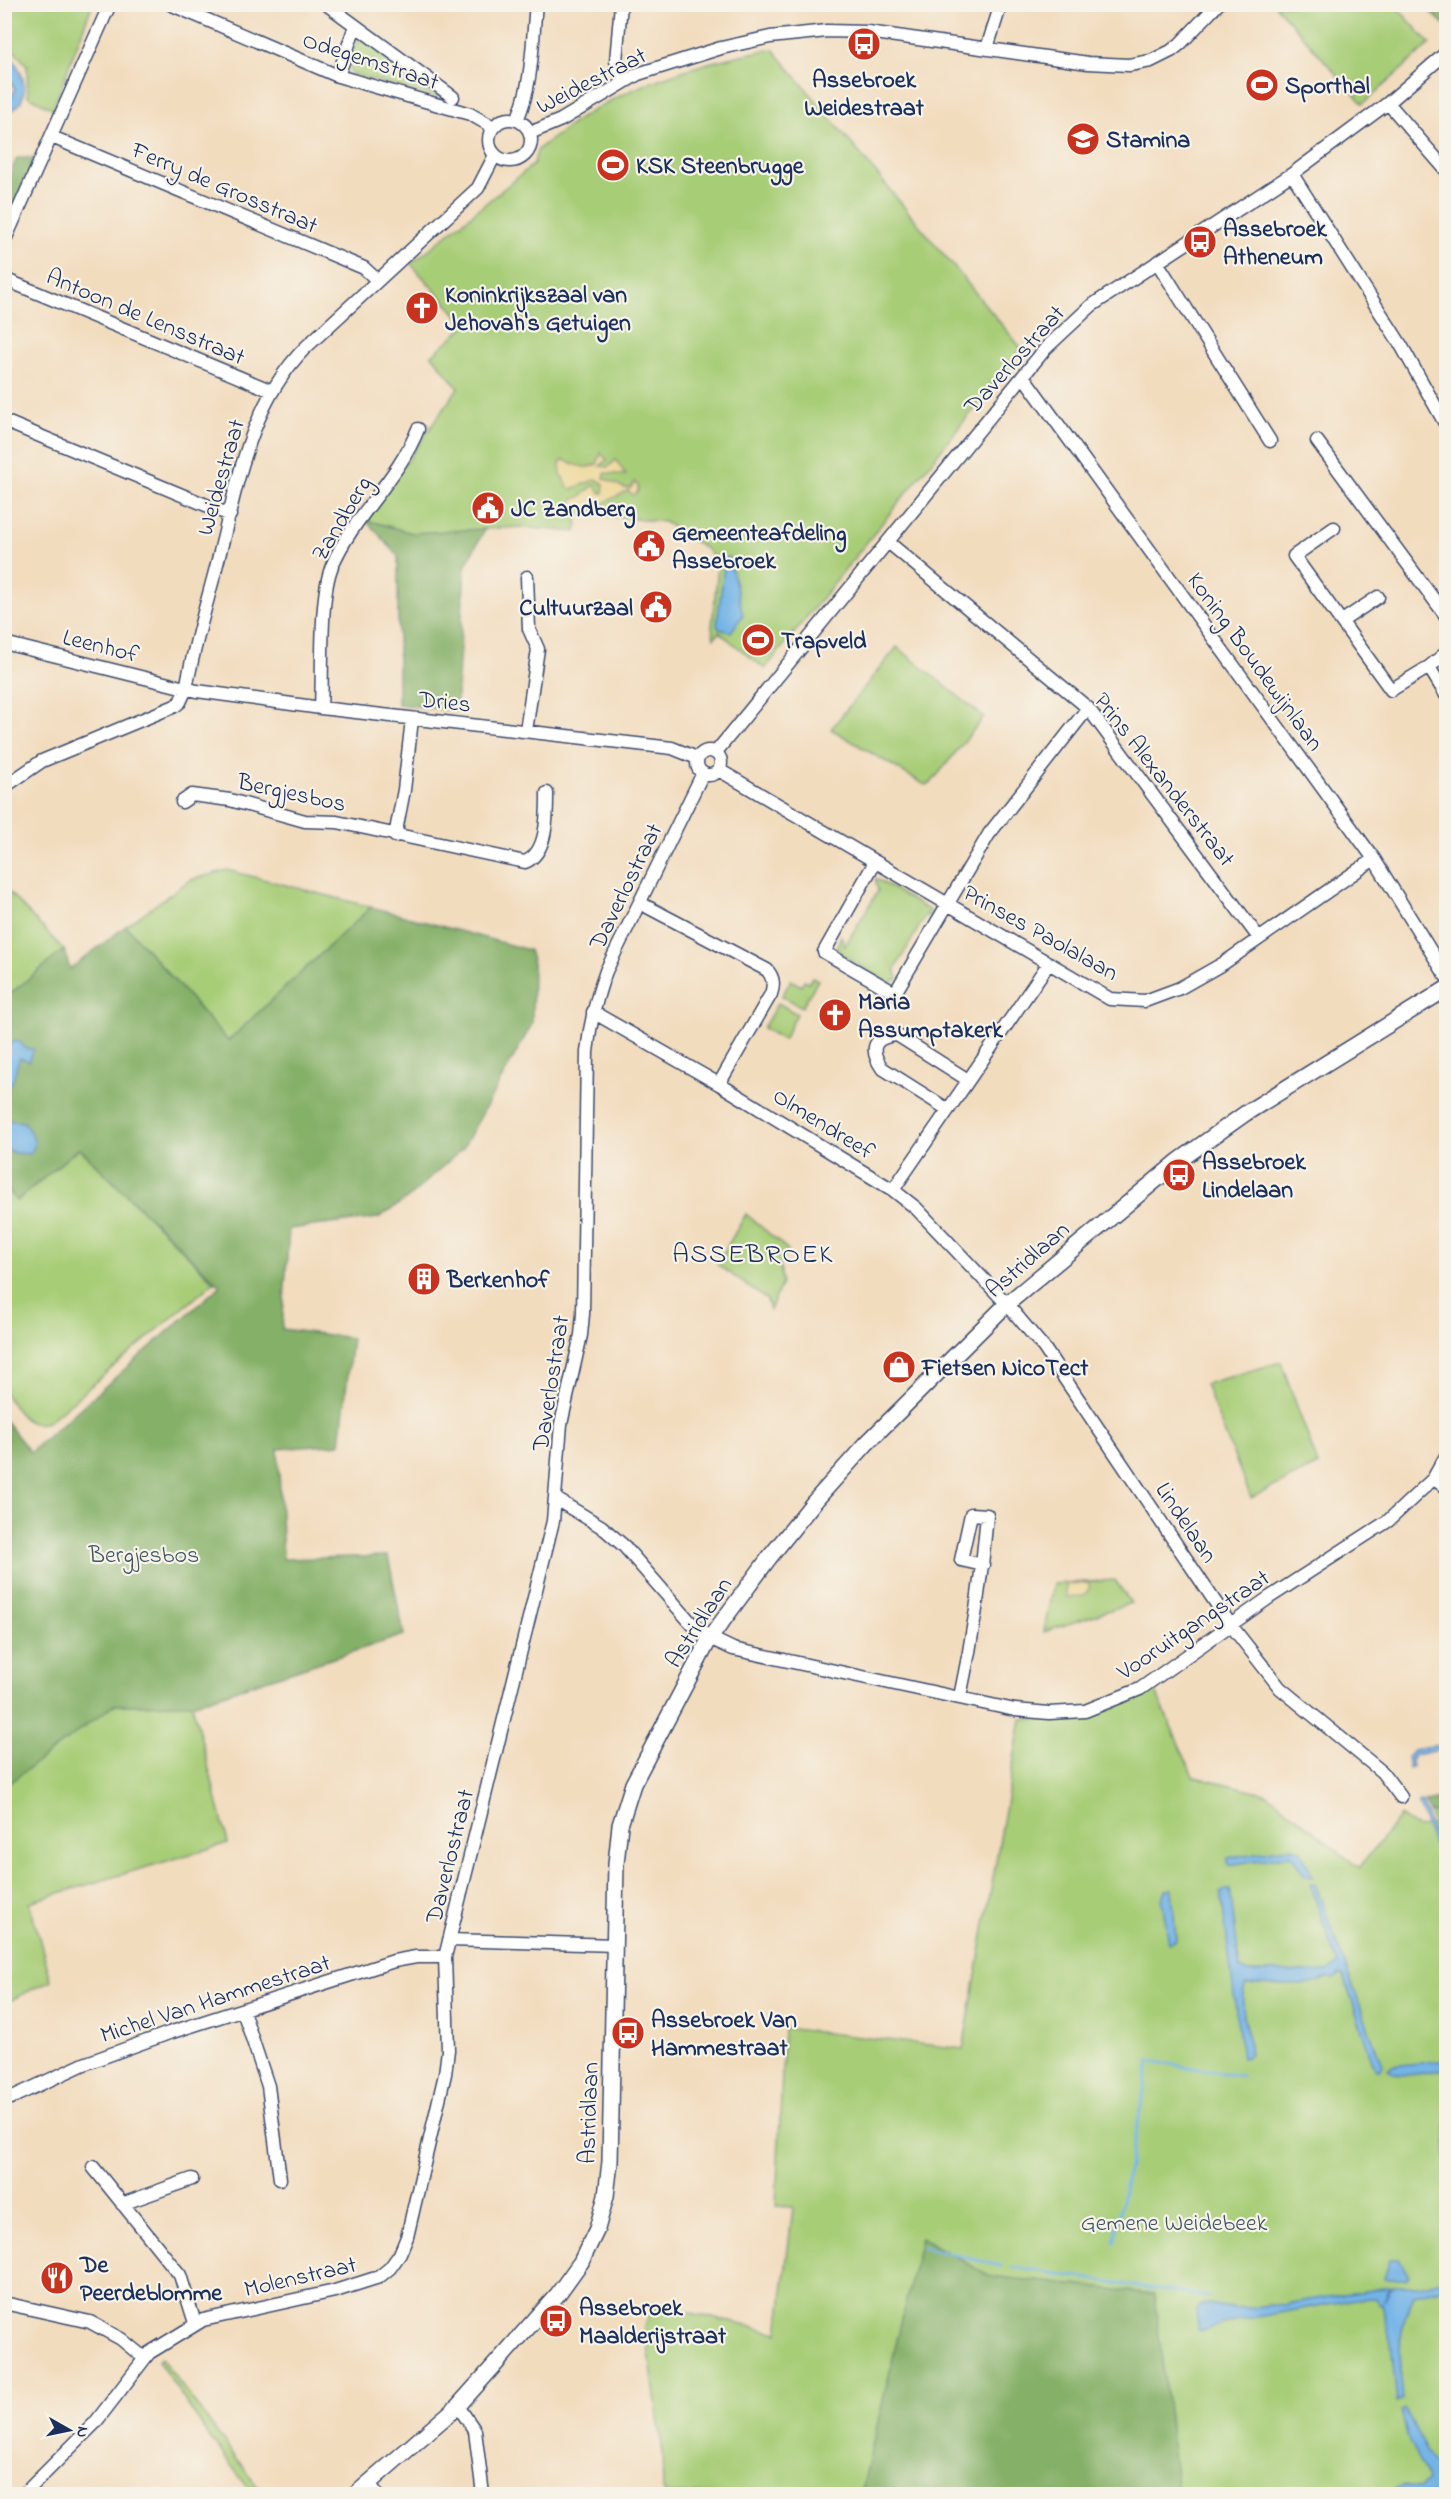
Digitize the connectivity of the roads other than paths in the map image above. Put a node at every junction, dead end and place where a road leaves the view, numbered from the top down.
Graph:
1 (110, 4) edge
2 (170, 4) edge
3 (326, 4) edge
4 (536, 4) edge
5 (621, 4) edge
6 (1000, 4) edge
7 (1218, 4) edge
8 (355, 26) junction
9 (987, 48) junction
10 (1446, 52) edge
11 (338, 76) junction
12 (624, 81) junction
13 (453, 97) dead end
14 (1388, 103) junction
15 (517, 120) junction
16 (493, 127) junction
17 (530, 134) junction
18 (52, 137) junction
19 (495, 155) junction
20 (1446, 170) edge
21 (1292, 174) junction
22 (4, 242) edge
23 (1156, 262) junction
24 (4, 279) edge
25 (377, 280) junction
26 (1023, 376) junction
27 (272, 392) junction
28 (4, 421) edge
29 (1446, 425) edge
30 (418, 429) dead end
31 (1270, 441) dead end
32 (1317, 441) dead end
33 (230, 515) junction
34 (1334, 528) dead end
35 (888, 542) junction
36 (527, 577) dead end
37 (1378, 597) dead end
38 (1446, 616) edge
39 (1342, 621) junction
40 (4, 643) edge
41 (1446, 653) edge
42 (1429, 667) junction
43 (186, 689) junction
44 (1446, 695) edge
45 (321, 708) junction
46 (1088, 708) junction
47 (412, 719) junction
48 (526, 731) junction
49 (716, 752) junction
50 (697, 758) junction
51 (719, 770) junction
52 (703, 773) junction
53 (4, 787) edge
54 (547, 793) dead end
55 (182, 802) dead end
56 (395, 836) junction
57 (1374, 859) junction
58 (875, 862) junction
59 (640, 903) junction
60 (948, 904) junction
61 (1260, 938) junction
62 (1048, 963) junction
63 (1446, 976) edge
64 (1446, 989) edge
65 (594, 1012) junction
66 (968, 1080) junction
67 (719, 1084) junction
68 (947, 1109) junction
69 (893, 1190) junction
70 (1007, 1304) junction
71 (1446, 1456) edge
72 (1433, 1479) junction
73 (1446, 1487) edge
74 (556, 1499) junction
75 (983, 1565) dead end
76 (1230, 1624) junction
77 (710, 1638) junction
78 (960, 1697) junction
79 (1401, 1797) dead end
80 (449, 1940) junction
81 (615, 1945) junction
82 (445, 1957) junction
83 (243, 2011) junction
84 (4, 2101) edge
85 (93, 2168) dead end
86 (192, 2179) dead end
87 (280, 2179) dead end
88 (122, 2204) junction
89 (4, 2303) edge
90 (195, 2323) junction
91 (144, 2358) junction
92 (458, 2406) junction
93 (373, 2489) edge
94 (24, 2494) edge
95 (356, 2494) edge
96 (483, 2494) edge

1 - 18 street
2 - 11 street, Odegemstraat
3 - 8 street
4 - 15 street
5 - 12 street
6 - 9 street
7 - 9 street, Weidestraat
8 - 11 street
8 - 13 street
9 - 12 street, Weidestraat
10 - 14 street, Daverlostraat
11 - 16 street, Odegemstraat
12 - 17 street, Weidestraat
14 - 20 street
14 - 21 street, Daverlostraat
15 - 16 street
15 - 17 street
16 - 19 street
17 - 19 street
18 - 22 street
18 - 25 street, Ferry de Grosstraat
19 - 25 street, Weidestraat
21 - 23 street, Daverlostraat
21 - 29 street
23 - 26 street, Daverlostraat
23 - 31 street
24 - 27 street, Antoon de Lensstraat
25 - 27 street, Weidestraat
26 - 35 street, Daverlostraat
26 - 57 street, Koning Boudewijnlaan
27 - 33 street, Weidestraat
28 - 33 street
30 - 45 street, Zandberg
32 - 38 street
33 - 43 street, Weidestraat
34 - 39 street
35 - 46 street, Prins Alexanderstraat
35 - 49 street, Daverlostraat
36 - 48 street
37 - 39 street
39 - 42 street
40 - 43 street, Leenhof
41 - 42 street
42 - 44 street
43 - 45 street, Dries
43 - 53 street, Weidestraat
45 - 47 street, Dries
46 - 60 street
46 - 61 street, Prins Alexanderstraat
47 - 48 street, Dries
47 - 56 street
48 - 50 street, Dries
49 - 50 street
49 - 51 street
50 - 52 street
51 - 52 street
51 - 58 street, Prinses Paolalaan
52 - 59 street, Daverlostraat
54 - 56 street, Bergjesbos
55 - 56 street, Bergjesbos
57 - 61 street, Prinses Paolalaan
57 - 63 street, Koning Boudewijnlaan
58 - 60 street, Prinses Paolalaan
58 - 60 street
59 - 65 street, Daverlostraat
59 - 67 street
60 - 62 street, Prinses Paolalaan
61 - 62 street, Prinses Paolalaan
62 - 66 street
64 - 70 main road, Astridlaan
65 - 67 street, Olmendreef
65 - 74 street, Daverlostraat
66 - 68 street
66 - 68 street
67 - 69 street, Olmendreef
68 - 69 street
69 - 70 street, Olmendreef
70 - 76 street, Lindelaan
70 - 77 main road, Astridlaan
71 - 72 street, Vooruitgangstraat
72 - 73 street
72 - 76 street, Vooruitgangstraat
74 - 77 street, Vooruitgangstraat
74 - 80 street, Daverlostraat
75 - 78 street
76 - 78 street, Vooruitgangstraat
76 - 79 street, Lindelaan
77 - 78 street, Vooruitgangstraat
77 - 81 main road, Astridlaan
80 - 81 street
80 - 82 street, Molenstraat
81 - 92 main road, Astridlaan
82 - 83 street, Michel Van Hammestraat
82 - 90 street, Molenstraat
83 - 84 street, Michel Van Hammestraat
83 - 87 street
85 - 88 street
86 - 88 street
88 - 90 street
89 - 91 street
90 - 91 street, Molenstraat
91 - 94 street, Molenstraat
92 - 93 main road, Astridlaan
92 - 96 street
93 - 95 main road, Astridlaan

